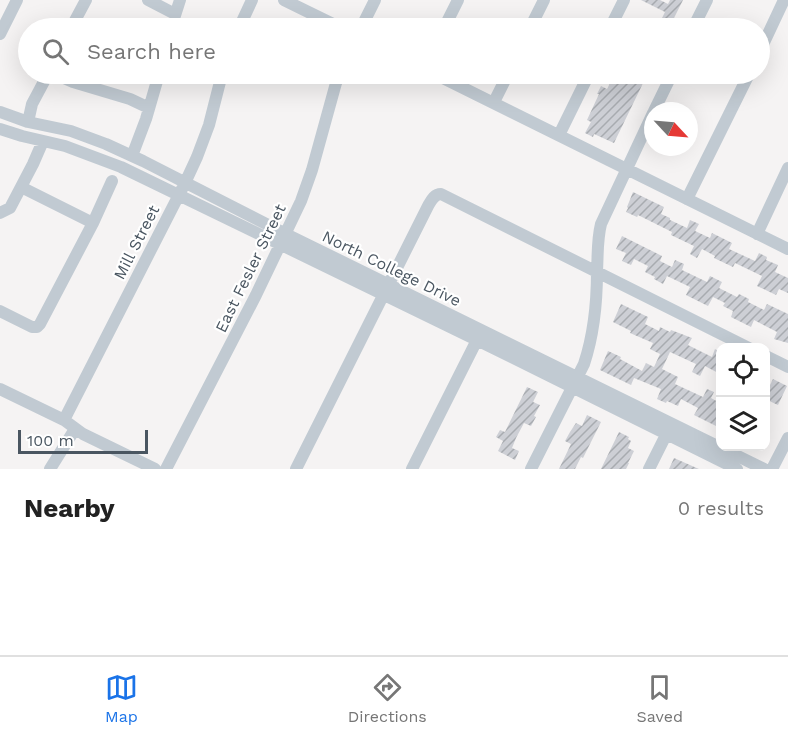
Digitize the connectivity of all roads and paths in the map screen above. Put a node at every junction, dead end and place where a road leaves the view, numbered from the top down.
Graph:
1 (17, 0) edge
2 (86, 0) edge
3 (148, 0) edge
4 (180, 0) edge
5 (252, 0) edge
6 (284, 0) edge
7 (375, 0) edge
8 (458, 0) edge
9 (544, 0) edge
10 (624, 0) edge
11 (706, 0) edge
12 (783, 2) edge
13 (175, 14) junction
14 (76, 18) edge
15 (174, 18) edge
16 (243, 18) edge
17 (321, 18) edge
18 (366, 18) edge
19 (449, 18) edge
20 (535, 18) edge
21 (615, 18) edge
22 (698, 18) edge
23 (770, 29) edge
24 (0, 34) edge
25 (43, 84) edge
26 (81, 84) edge
27 (156, 84) edge
28 (219, 84) edge
29 (336, 84) edge
30 (456, 84) edge
31 (503, 84) edge
32 (584, 84) edge
33 (667, 84) edge
34 (744, 84) edge
35 (494, 102) junction
36 (658, 102) edge
37 (149, 108) junction
38 (0, 112) edge
39 (28, 122) junction
40 (0, 129) edge
41 (644, 131) edge
42 (559, 135) junction
43 (43, 141) junction
44 (132, 156) junction
45 (788, 168) edge
46 (626, 169) junction
47 (112, 181) dead end
48 (185, 183) junction
49 (21, 187) junction
50 (178, 196) junction
51 (687, 199) junction
52 (0, 213) edge
53 (93, 223) junction
54 (757, 234) junction
55 (283, 240) junction
56 (788, 249) edge
57 (597, 272) junction
58 (387, 290) junction
59 (1, 315) edge
60 (479, 335) junction
61 (739, 343) edge
62 (770, 358) edge
63 (788, 367) edge
64 (576, 382) junction
65 (0, 389) edge
66 (64, 420) junction
67 (669, 428) junction
68 (75, 429) junction
69 (788, 438) edge
70 (50, 469) edge
71 (155, 469) edge
72 (166, 469) edge
73 (296, 469) edge
74 (412, 469) edge
75 (531, 469) edge
76 (649, 469) edge
77 (737, 469) edge
78 (764, 469) edge
79 (772, 469) edge

1 - 24 street
2 - 14 street
3 - 13 street
4 - 13 street
5 - 16 street
6 - 17 street
7 - 18 street
8 - 19 street
9 - 20 street
10 - 21 street
11 - 22 street
12 - 23 street
13 - 15 street
25 - 39 street
26 - 37 street
27 - 37 street
28 - 48 street, Mill Street
29 - 55 street, East Fesler Street
30 - 35 street
31 - 35 street
32 - 42 street
33 - 36 street
34 - 51 street
35 - 42 street
37 - 44 street
38 - 39 street, North College Drive
39 - 44 street, North College Drive
40 - 43 street, North College Drive
41 - 46 street
42 - 46 street
43 - 49 street
43 - 50 street, North College Drive
44 - 48 street, North College Drive
45 - 54 street
46 - 51 street
46 - 57 street
47 - 53 street
48 - 50 street, Mill Street
48 - 55 street, North College Drive
49 - 52 street
49 - 53 street
50 - 55 street, North College Drive
50 - 66 street, Mill Street
51 - 54 street
53 - 59 street
54 - 56 street
55 - 58 street, North College Drive
55 - 72 street, East Fesler Street
57 - 58 street
57 - 61 street
57 - 64 street
58 - 60 street, North College Drive
58 - 73 street
60 - 64 street, North College Drive
60 - 74 street
62 - 63 street
64 - 67 street, North College Drive
64 - 75 street
65 - 66 street
66 - 68 street
67 - 76 street
67 - 77 street, North College Drive
67 - 78 street, North College Drive
68 - 70 street
68 - 71 street
69 - 79 street

